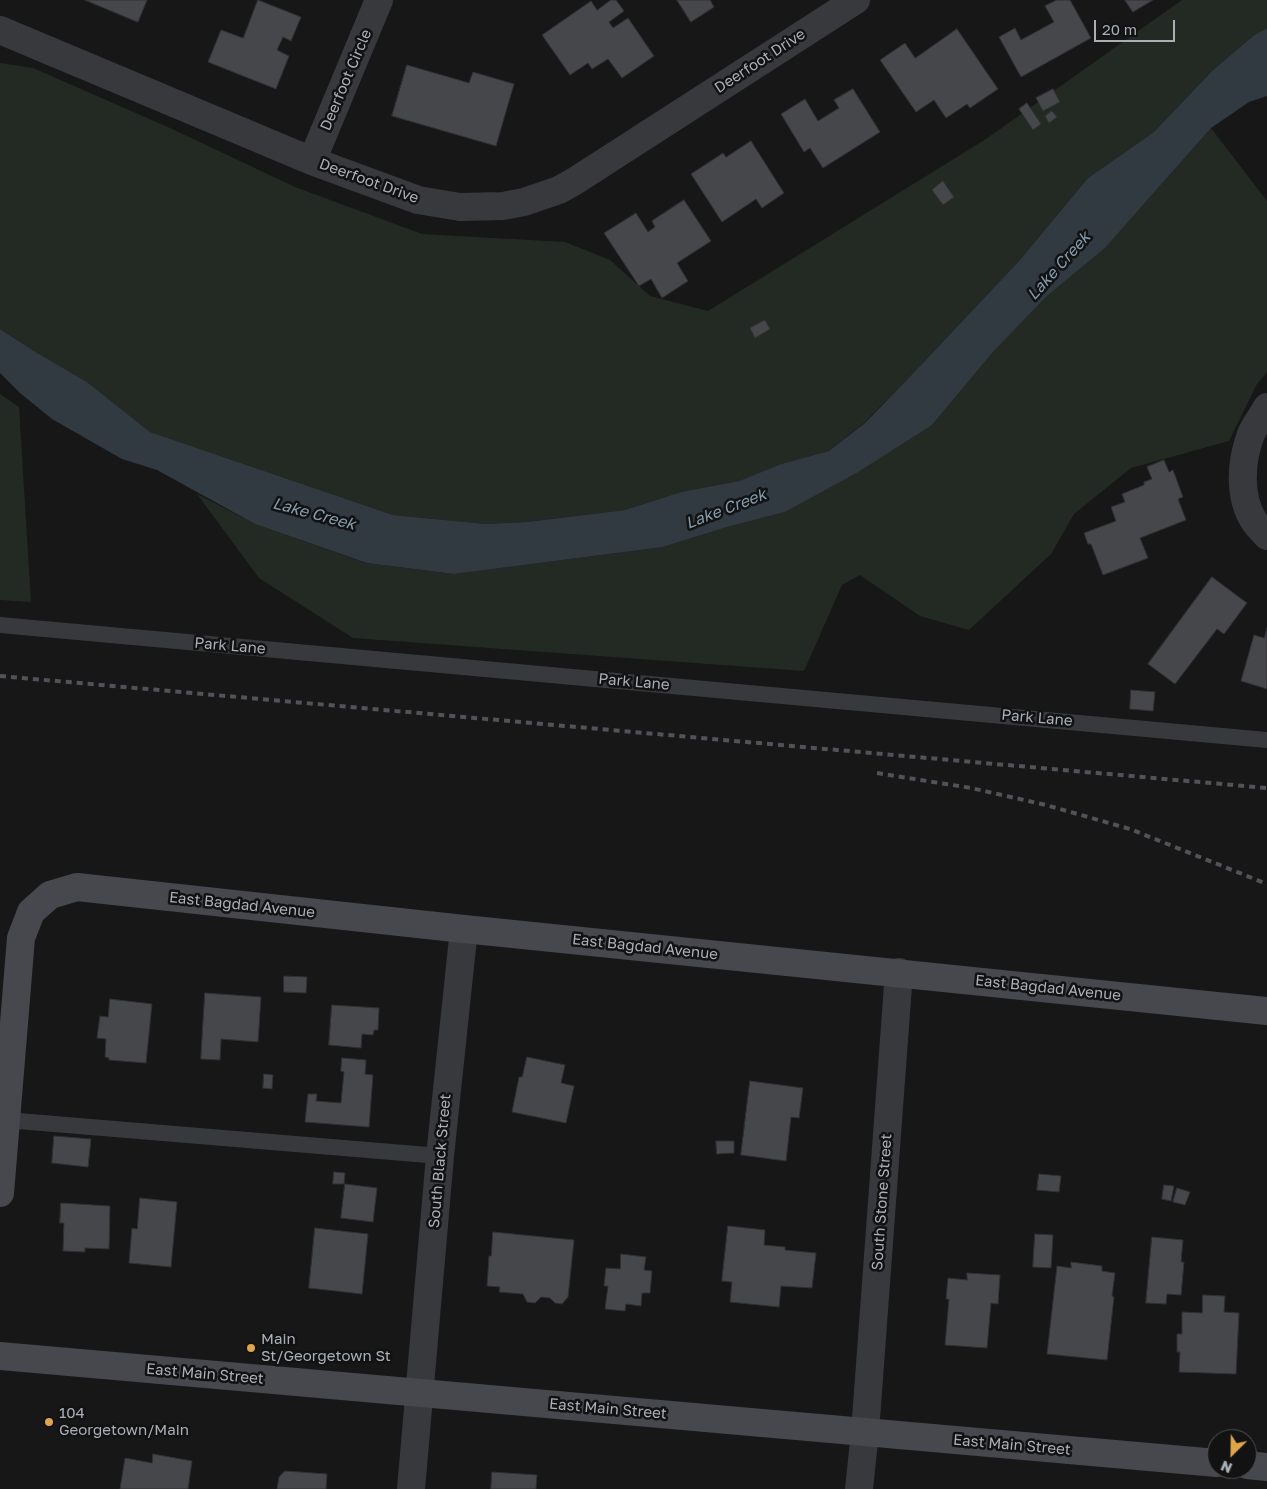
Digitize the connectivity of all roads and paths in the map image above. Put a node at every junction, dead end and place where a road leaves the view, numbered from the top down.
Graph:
1 (379, 0) edge
2 (856, 0) edge
3 (0, 30) edge
4 (312, 161) junction
5 (1267, 407) edge
6 (1267, 536) edge
7 (0, 625) edge
8 (1267, 740) edge
9 (464, 929) junction
10 (899, 972) junction
11 (1267, 1011) edge
12 (6, 1120) junction
13 (440, 1156) junction
14 (0, 1193) edge
15 (0, 1356) edge
16 (419, 1393) junction
17 (865, 1432) junction
18 (1207, 1462) edge
19 (411, 1489) edge
20 (858, 1489) edge

1 - 4 street, Deerfoot Circle
2 - 4 street, Deerfoot Drive
3 - 4 street, Deerfoot Drive
5 - 6 street
7 - 8 lane, Park Lane
9 - 10 street, East Bagdad Avenue
9 - 12 street, East Bagdad Avenue
9 - 13 street, South Black Street
10 - 11 street, East Bagdad Avenue
10 - 17 street, South Stone Street
12 - 13 lane
12 - 14 street
13 - 16 street, South Black Street
15 - 16 street, East Main Street
16 - 17 street, East Main Street
16 - 19 street, South Black Street
17 - 18 street, East Main Street
17 - 20 street, South Stone Street

